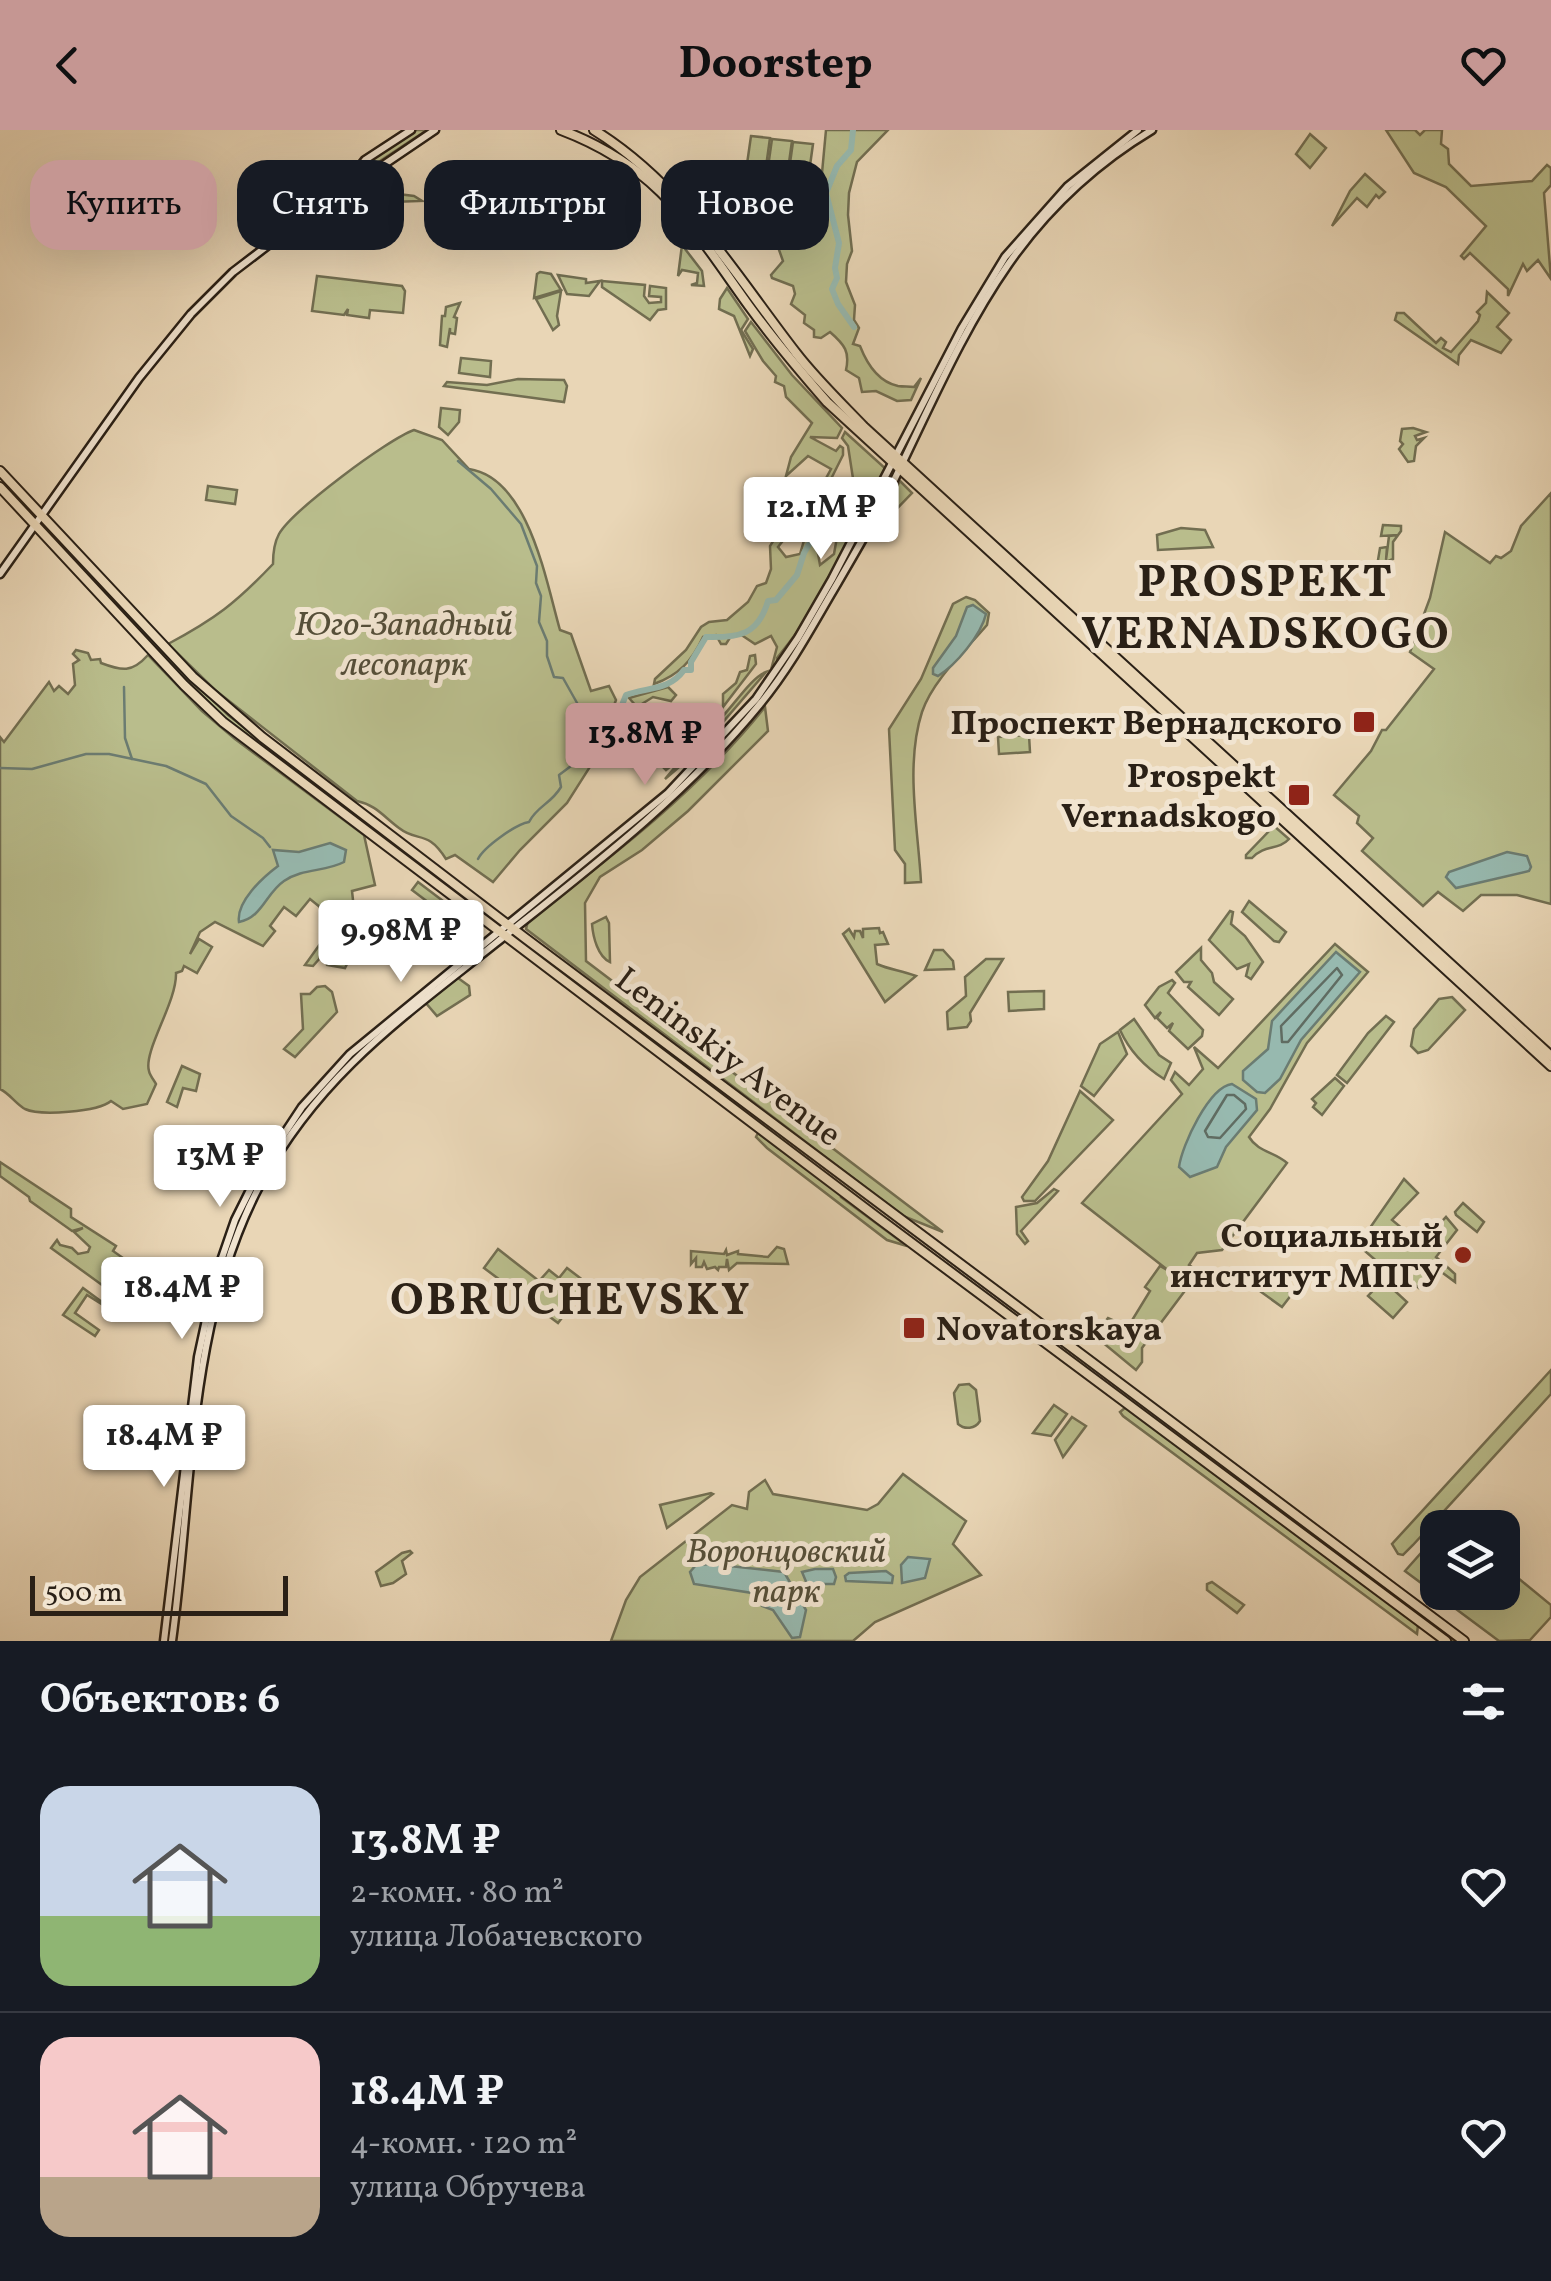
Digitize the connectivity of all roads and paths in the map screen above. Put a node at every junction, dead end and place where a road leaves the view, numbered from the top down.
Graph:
1 (411, 130) edge
2 (435, 130) edge
3 (561, 130) edge
4 (594, 130) edge
5 (1138, 130) edge
6 (1152, 130) edge
7 (365, 160) edge
8 (389, 160) edge
9 (261, 250) edge
10 (898, 463) junction
11 (0, 471) edge
12 (0, 486) edge
13 (42, 516) junction
14 (35, 525) junction
15 (0, 574) edge
16 (510, 927) junction
17 (502, 934) junction
18 (1551, 1056) edge
19 (1551, 1066) edge
20 (164, 1641) edge
21 (172, 1641) edge
22 (1446, 1641) edge
23 (1464, 1641) edge

1 - 7 main road
2 - 8 main road
3 - 10 main road
4 - 10 main road
5 - 10 main road
6 - 10 main road
9 - 13 main road
10 - 16 main road
10 - 18 main road
10 - 19 main road
11 - 13 main road, Leninskiy Avenue
12 - 14 main road, Leninskiy Avenue
13 - 14 main road
13 - 16 main road, Leninskiy Avenue
14 - 15 main road
14 - 17 main road, Leninskiy Avenue
16 - 17 main road
16 - 23 main road, Leninskiy Avenue
17 - 20 main road
17 - 21 main road
17 - 22 main road, Leninskiy Avenue

